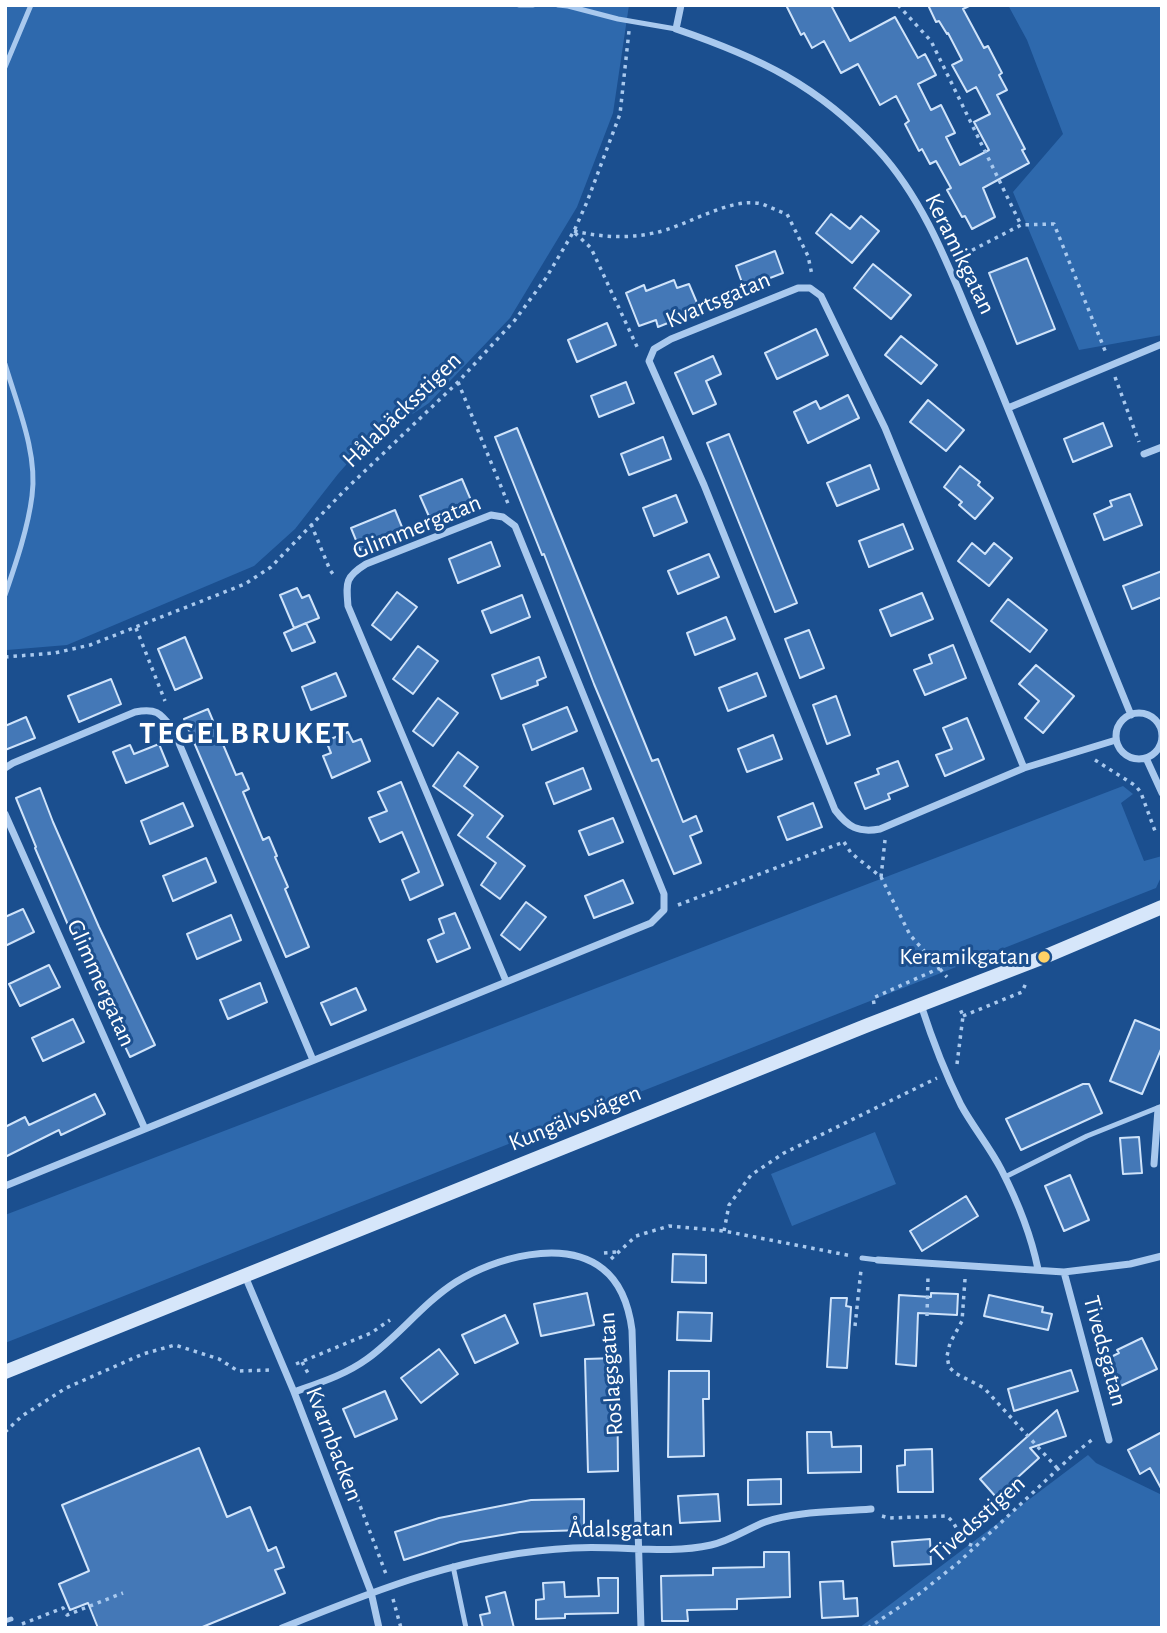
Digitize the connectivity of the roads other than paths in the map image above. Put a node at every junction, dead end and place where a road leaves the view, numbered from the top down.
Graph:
1 (32, 5) edge
2 (519, 5) edge
3 (533, 5) edge
4 (558, 5) edge
5 (681, 5) edge
6 (676, 29) junction
7 (5, 67) edge
8 (1162, 344) edge
9 (5, 364) edge
10 (1008, 408) junction
11 (1162, 447) edge
12 (1144, 454) road end
13 (5, 594) edge
14 (1131, 715) junction
15 (1160, 724) edge
16 (1116, 740) junction
17 (1146, 758) junction
18 (5, 768) edge
19 (1024, 768) junction
20 (1162, 793) edge
21 (5, 814) edge
22 (1162, 907) edge
23 (506, 981) junction
24 (921, 1004) junction
25 (313, 1060) junction
26 (1160, 1107) edge
27 (145, 1129) junction
28 (1154, 1164) dead end
29 (1005, 1177) junction
30 (5, 1186) edge
31 (1162, 1256) edge
32 (862, 1258) road end
33 (878, 1260) joint
34 (1038, 1269) junction
35 (1064, 1272) junction
36 (245, 1276) junction
37 (5, 1372) edge
38 (294, 1392) junction
39 (1109, 1440) road end
40 (871, 1509) road end
41 (639, 1549) junction
42 (453, 1566) junction
43 (371, 1592) junction
44 (282, 1628) edge
45 (379, 1628) edge
46 (466, 1628) edge
47 (640, 1628) edge

1 - 7 lane
2 - 3 lane
4 - 6 lane, Keramikgatan
5 - 6 street
6 - 10 street, Keramikgatan
8 - 10 street
9 - 13 lane
10 - 14 street, Keramikgatan
11 - 12 street
14 - 15 street
14 - 16 street
15 - 17 street
16 - 17 street
16 - 19 street
17 - 20 street
18 - 25 street
19 - 19 street, Kvartsgatan
21 - 27 street, Glimmergatan
22 - 24 main road, Kungälvsvägen
23 - 23 street, Glimmergatan
23 - 25 street
24 - 29 street
24 - 36 main road, Kungälvsvägen
25 - 27 street
26 - 28 street
26 - 29 lane
27 - 30 street
29 - 34 street
31 - 35 street
32 - 33 lane
33 - 34 street
34 - 35 street
35 - 39 street, Tivedsgatan
36 - 37 main road, Kungälvsvägen
36 - 38 street, Kvarnbacken
38 - 41 street, Roslagsgatan
38 - 43 street, Kvarnbacken
40 - 41 street, Ådalsgatan
41 - 42 street, Ådalsgatan
41 - 47 street, Roslagsgatan
42 - 43 street, Ådalsgatan
42 - 46 lane
43 - 44 street, Ådalsgatan
43 - 45 street, Kvarnbacken

